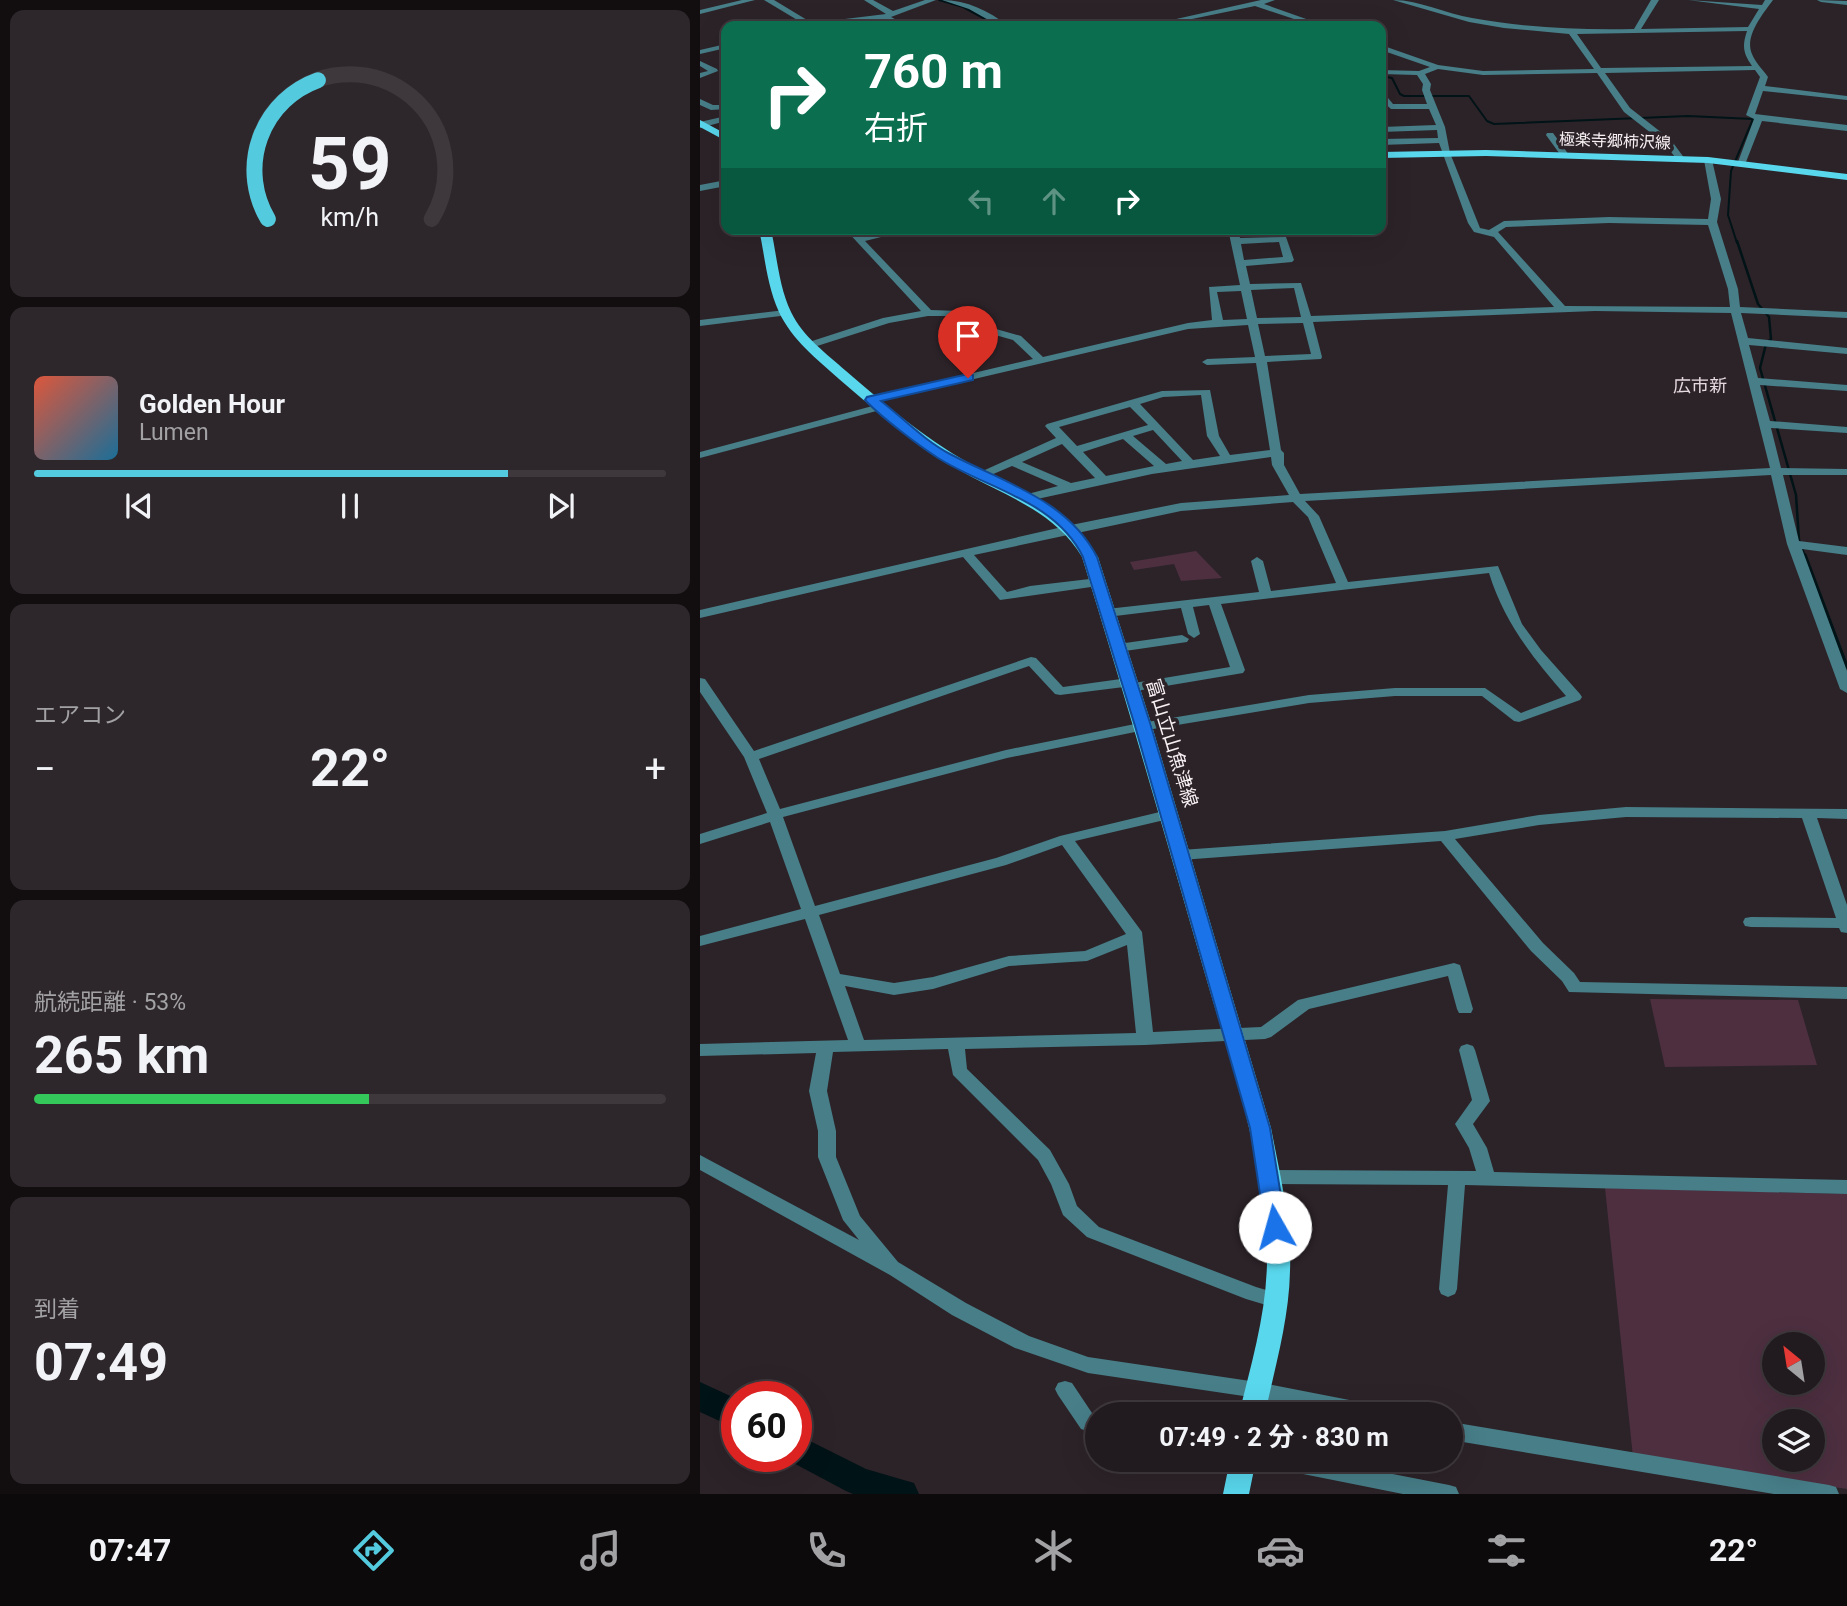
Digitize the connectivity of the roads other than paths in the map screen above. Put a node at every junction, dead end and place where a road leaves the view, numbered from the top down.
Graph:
1 (751, 0) edge
2 (768, 0) edge
3 (869, 0) edge
4 (932, 0) edge
5 (946, 0) edge
6 (1237, 0) edge
7 (1271, 0) edge
8 (1397, 0) edge
9 (1655, 0) edge
10 (1692, 0) edge
11 (1821, 0) edge
12 (1253, 4) junction
13 (1767, 4) edge
14 (1847, 4) edge
15 (700, 12) edge
16 (888, 15) junction
17 (802, 21) edge
18 (844, 21) edge
19 (897, 21) edge
20 (995, 21) edge
21 (1173, 21) edge
22 (1306, 21) edge
23 (1752, 29) junction
24 (1570, 30) junction
25 (1637, 30) junction
26 (721, 47) edge
27 (1386, 49) edge
28 (700, 52) edge
29 (700, 63) edge
30 (1437, 68) junction
31 (1757, 68) junction
32 (1598, 71) junction
33 (1386, 72) edge
34 (1420, 73) junction
35 (700, 76) edge
36 (1761, 88) junction
37 (1847, 98) edge
38 (700, 101) edge
39 (1386, 102) edge
40 (1432, 106) junction
41 (721, 107) edge
42 (1759, 118) junction
43 (721, 120) edge
44 (701, 124) edge
45 (1441, 127) junction
46 (1847, 128) edge
47 (1386, 130) edge
48 (721, 135) edge
49 (1550, 135) dead end
50 (1443, 140) junction
51 (1386, 142) edge
52 (1446, 153) junction
53 (1565, 155) junction
54 (1386, 156) edge
55 (1681, 159) junction
56 (1708, 160) junction
57 (1742, 162) junction
58 (1847, 177) edge
59 (721, 184) edge
60 (700, 188) edge
61 (1712, 222) junction
62 (1491, 233) junction
63 (766, 235) edge
64 (855, 235) edge
65 (879, 235) edge
66 (1234, 235) edge
67 (859, 239) junction
68 (1240, 263) junction
69 (1244, 287) junction
70 (1561, 309) junction
71 (1735, 310) junction
72 (785, 313) junction
73 (928, 313) junction
74 (1847, 315) edge
75 (1308, 320) junction
76 (700, 323) edge
77 (1218, 323) junction
78 (1252, 323) junction
79 (1743, 341) junction
80 (810, 345) junction
81 (1847, 351) edge
82 (1261, 360) junction
83 (1041, 361) junction
84 (1207, 362) dead end
85 (1754, 381) junction
86 (1847, 388) edge
87 (876, 403) junction
88 (1133, 403) junction
89 (1766, 424) junction
90 (1156, 426) junction
91 (1847, 430) edge
92 (1125, 435) junction
93 (1063, 439) junction
94 (1074, 450) junction
95 (1278, 453) junction
96 (700, 455) edge
97 (1226, 457) junction
98 (1013, 462) junction
99 (1190, 463) junction
100 (1163, 468) junction
101 (1776, 471) junction
102 (1847, 472) edge
103 (980, 476) junction
104 (1102, 478) junction
105 (1070, 487) junction
106 (1028, 497) junction
107 (1296, 498) junction
108 (1072, 529) junction
109 (1793, 544) junction
110 (1847, 551) edge
111 (966, 553) junction
112 (1257, 561) dead end
113 (1098, 582) junction
114 (1343, 585) junction
115 (1266, 594) junction
116 (1213, 600) junction
117 (1186, 603) junction
118 (1107, 613) junction
119 (700, 614) edge
120 (1118, 648) junction
121 (700, 682) edge
122 (1129, 685) junction
123 (1847, 690) edge
124 (1143, 726) junction
125 (751, 757) junction
126 (1808, 814) junction
127 (1847, 814) edge
128 (775, 815) junction
129 (1168, 816) junction
130 (1445, 836) junction
131 (700, 839) edge
132 (1065, 839) junction
133 (1181, 855) junction
134 (810, 912) junction
135 (1751, 922) dead end
136 (1846, 926) edge
137 (1135, 936) junction
138 (700, 941) edge
139 (834, 978) junction
140 (1847, 993) edge
141 (1465, 1009) dead end
142 (1233, 1036) junction
143 (1145, 1039) junction
144 (956, 1042) junction
145 (858, 1045) junction
146 (825, 1046) junction
147 (700, 1050) edge
148 (1466, 1050) dead end
149 (700, 1162) edge
150 (1270, 1177) junction
151 (1457, 1179) junction
152 (1487, 1180) junction
153 (1847, 1187) edge
154 (897, 1270) junction
155 (1448, 1289) dead end
156 (1276, 1300) junction
157 (1065, 1389) dead end
158 (1255, 1399) edge
159 (1279, 1402) edge
160 (1085, 1419) edge
161 (1463, 1433) edge
162 (1241, 1472) edge
163 (1338, 1472) edge
164 (1236, 1494) edge
165 (1449, 1494) edge
166 (1829, 1494) edge

1 - 15 street
2 - 17 street
3 - 16 street
4 - 16 street
5 - 20 street
6 - 12 street
7 - 12 street
8 - 24 street
9 - 25 street
10 - 13 street
11 - 14 street
12 - 21 street
12 - 22 street
13 - 23 street
16 - 18 street
16 - 19 street
23 - 25 street
23 - 31 street
24 - 25 street
24 - 32 street
26 - 28 street
27 - 30 street
29 - 35 street
30 - 32 street
30 - 34 street
31 - 32 street
31 - 36 street
32 - 55 street
33 - 34 street
34 - 40 street
36 - 37 street
36 - 42 street
38 - 41 street
39 - 40 street
40 - 45 street
42 - 46 street
42 - 57 street
43 - 44 street
44 - 48 main road
45 - 47 street
45 - 50 street
49 - 53 street
50 - 51 street
50 - 52 street
52 - 53 main road, 極楽寺郷柿沢線
52 - 54 main road, 極楽寺郷柿沢線
52 - 62 street
53 - 55 main road, 極楽寺郷柿沢線
55 - 56 main road, 極楽寺郷柿沢線
56 - 57 main road, 極楽寺郷柿沢線
56 - 61 street
57 - 58 main road, 極楽寺郷柿沢線
59 - 60 street
61 - 62 street
61 - 71 street
62 - 70 street
63 - 72 main road, 富山立山魚津線
64 - 67 street
65 - 67 street
66 - 68 street
66 - 68 street
67 - 73 street
68 - 69 street
69 - 75 street
69 - 77 street
69 - 78 street
70 - 71 street
70 - 75 street
71 - 74 street
71 - 79 street
72 - 76 street
72 - 80 main road, 富山立山魚津線
73 - 80 street
73 - 83 street
75 - 78 street
75 - 82 street
77 - 78 street
77 - 83 street
78 - 82 street
79 - 81 street
79 - 85 street
80 - 87 main road, 富山立山魚津線
82 - 84 street
82 - 95 street
83 - 87 street
85 - 86 street
85 - 89 street
87 - 96 street
87 - 103 main road, 富山立山魚津線
88 - 90 street
88 - 93 street
88 - 97 street
89 - 91 street
89 - 101 street
90 - 92 street
90 - 99 street
92 - 94 street
92 - 100 street
93 - 94 street
93 - 98 street
94 - 104 street
95 - 97 street
95 - 107 street
97 - 99 street
98 - 103 street
98 - 105 street
99 - 100 street
100 - 104 street
101 - 102 street
101 - 107 street
101 - 109 street
103 - 106 main road, 富山立山魚津線
104 - 105 street
105 - 106 street
106 - 108 main road, 富山立山魚津線
107 - 108 street
107 - 114 street
108 - 111 street
108 - 113 main road, 富山立山魚津線
109 - 110 street
109 - 123 street
111 - 113 street
111 - 119 street
112 - 115 street
113 - 118 main road, 富山立山魚津線
114 - 115 street
114 - 124 street
115 - 116 street
116 - 117 street
116 - 122 street
117 - 118 street
117 - 120 street
118 - 120 main road, 富山立山魚津線
120 - 122 main road, 富山立山魚津線
121 - 125 street
122 - 124 main road, 富山立山魚津線
122 - 125 street
124 - 128 street
124 - 129 main road, 富山立山魚津線
125 - 128 street
126 - 127 street
126 - 130 street
126 - 136 street
128 - 131 street
128 - 134 street
129 - 132 street
129 - 133 main road, 富山立山魚津線
130 - 133 street
130 - 140 street
132 - 134 street
132 - 137 street
133 - 142 main road, 富山立山魚津線
134 - 138 street
134 - 139 street
135 - 136 street
137 - 139 street
137 - 143 street
139 - 145 street
141 - 142 street
142 - 143 street
142 - 150 main road, 富山立山魚津線
143 - 144 street
144 - 145 street
144 - 156 street
145 - 146 street
146 - 147 street
146 - 154 street
148 - 152 street
149 - 154 street
150 - 151 street
150 - 156 main road, 富山立山魚津線
151 - 152 street
151 - 155 street
152 - 153 street
154 - 158 street
156 - 158 main road, 富山立山魚津線
157 - 160 street
158 - 159 street
161 - 166 street
162 - 164 main road
163 - 165 street

